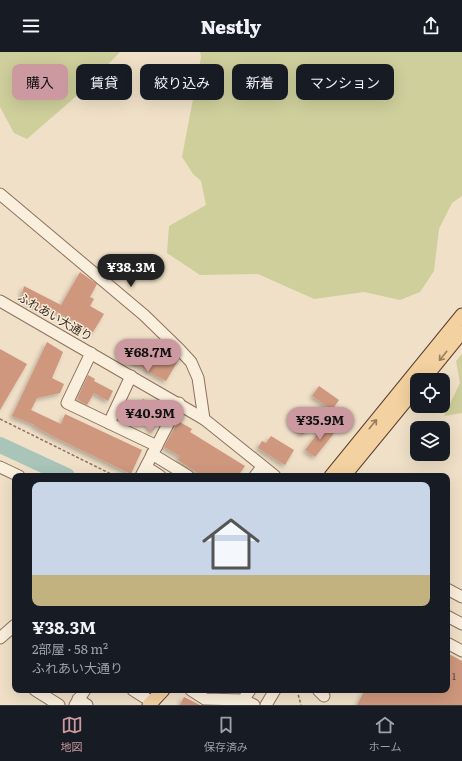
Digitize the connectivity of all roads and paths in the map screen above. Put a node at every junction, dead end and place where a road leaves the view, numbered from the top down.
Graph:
1 (0, 194) edge
2 (0, 301) edge
3 (462, 315) edge
4 (462, 332) edge
5 (91, 353) junction
6 (429, 373) edge
7 (131, 376) junction
8 (410, 396) edge
9 (179, 403) junction
10 (0, 419) edge
11 (204, 419) junction
12 (108, 423) junction
13 (154, 450) junction
14 (262, 466) junction
15 (0, 467) edge
16 (143, 471) edge
17 (13, 473) edge
18 (109, 473) edge
19 (184, 473) edge
20 (257, 473) edge
21 (271, 473) edge
22 (333, 473) edge
23 (346, 473) edge
24 (450, 591) edge
25 (462, 597) edge
26 (450, 618) edge
27 (462, 624) edge
28 (12, 628) edge
29 (0, 638) edge
30 (450, 645) edge
31 (462, 651) edge
32 (39, 693) edge
33 (137, 693) edge
34 (160, 693) edge
35 (197, 693) edge
36 (223, 693) edge
37 (248, 693) edge
38 (273, 693) edge
39 (298, 693) edge
40 (218, 700) junction
41 (243, 700) junction
42 (150, 703) edge
43 (57, 705) edge
44 (254, 705) edge
45 (266, 705) edge
46 (301, 705) edge

1 - 11 street
2 - 5 street, ふれあい大通り
22 -> 3 main road
4 -> 6 main road
5 - 7 street, ふれあい大通り
5 - 12 street
7 - 9 street, ふれあい大通り
7 - 12 street
8 - 23 main road
9 - 11 street, ふれあい大通り
9 - 13 street
10 - 18 path
11 - 14 street, ふれあい大通り
12 - 13 street
13 - 16 street
13 - 19 street
14 - 20 street
14 - 21 street, ふれあい大通り
15 - 17 street
24 - 25 street
26 - 27 street
28 - 29 street
30 - 31 street
32 - 43 street
33 - 42 street
34 - 42 main road
35 - 40 street
36 - 40 street
37 - 41 street
38 - 45 street
39 - 46 path
40 - 41 street
41 - 44 street

